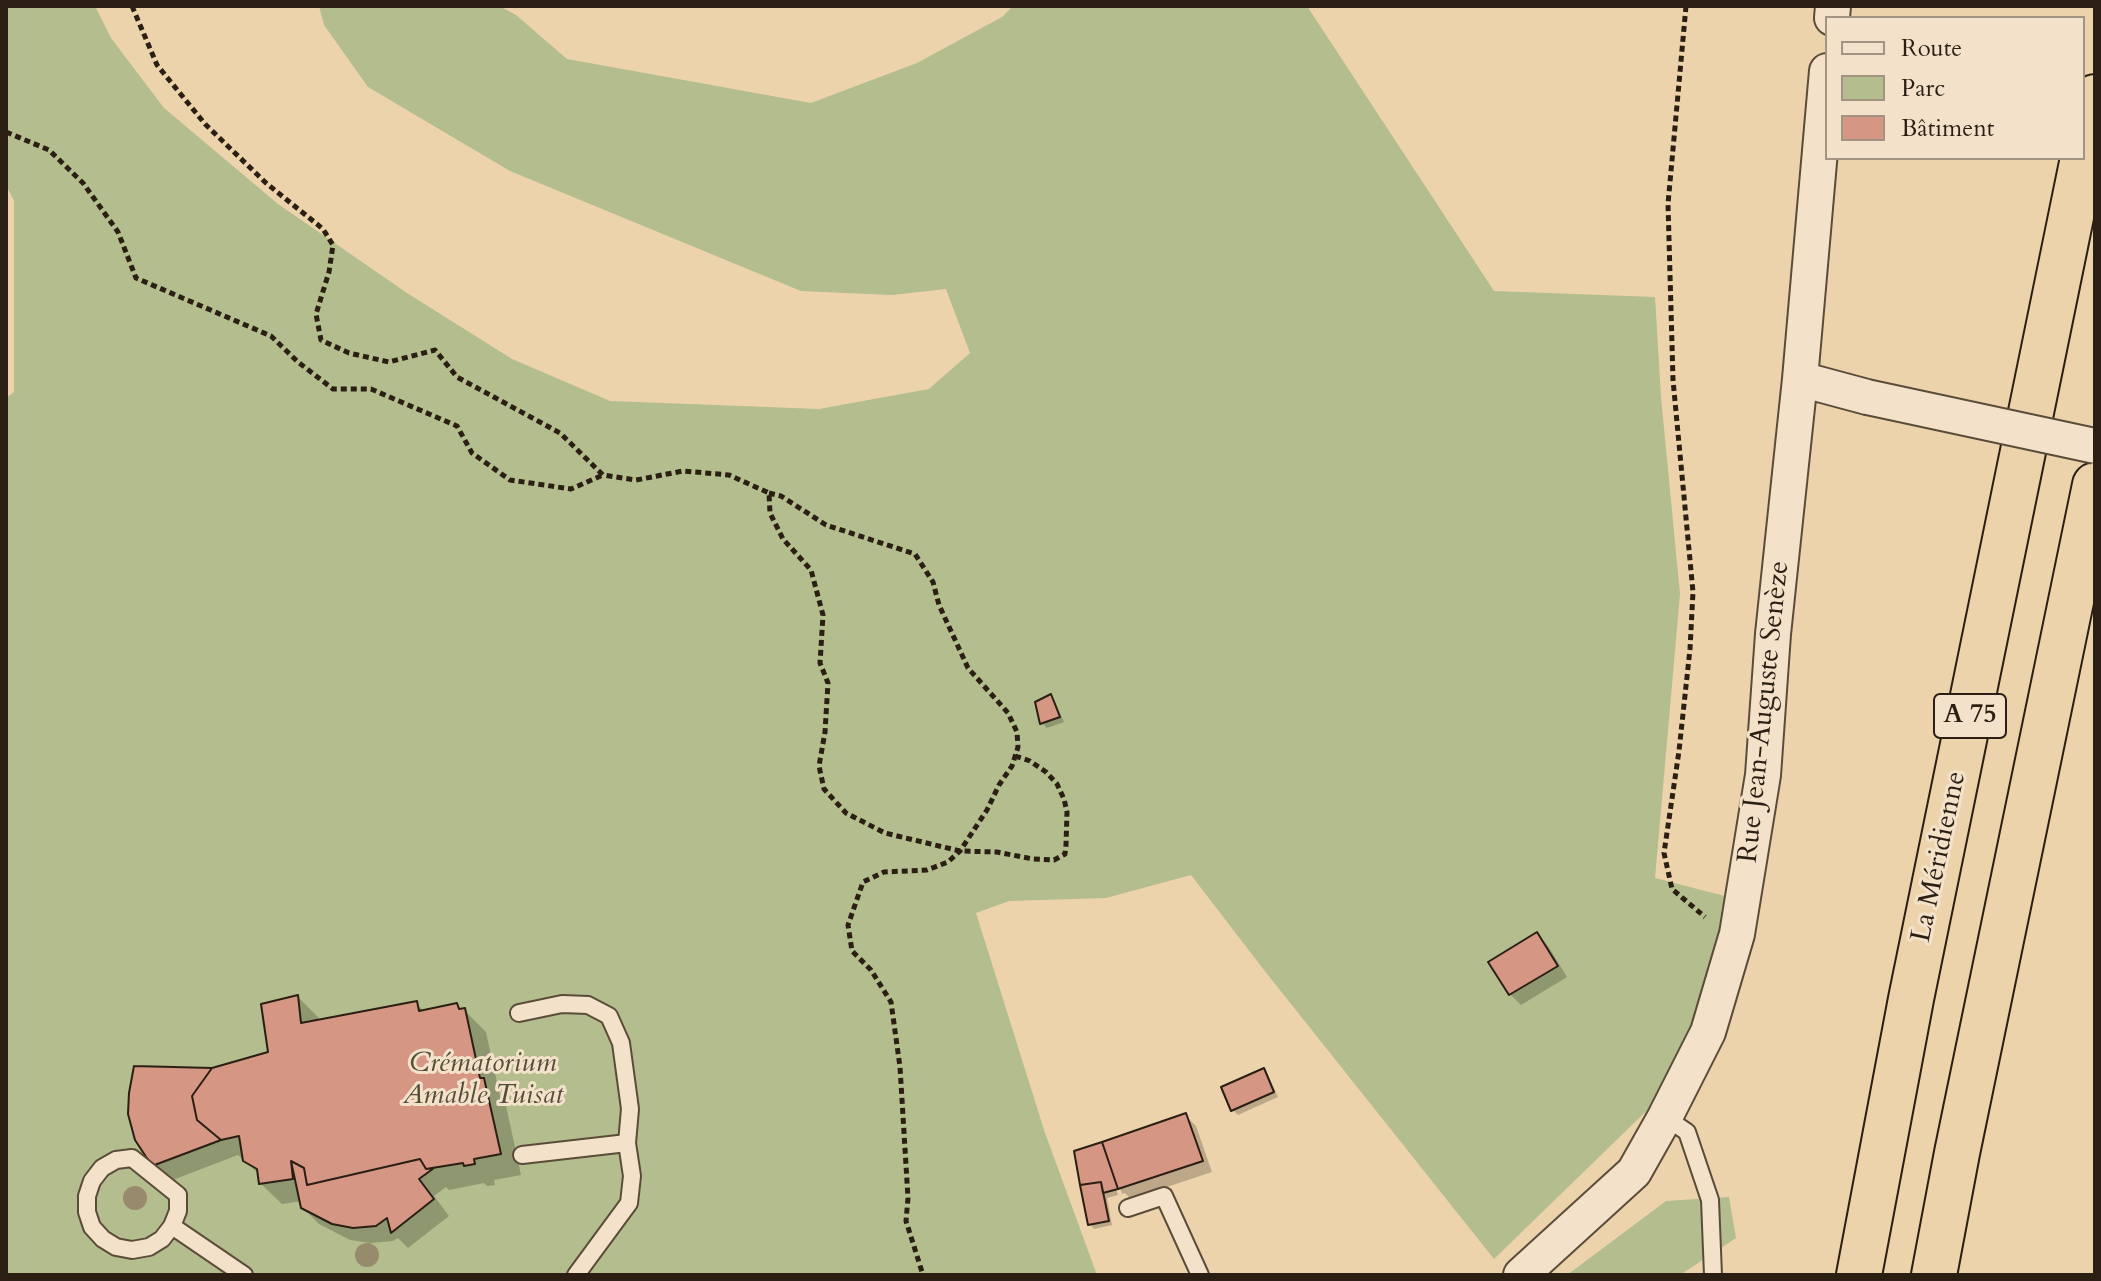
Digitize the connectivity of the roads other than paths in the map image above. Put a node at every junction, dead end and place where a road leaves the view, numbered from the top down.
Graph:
1 (1825, 94) edge
2 (2095, 97) edge
3 (2085, 147) edge
4 (2082, 160) edge
5 (1800, 379) junction
6 (2095, 446) edge
7 (2095, 485) edge
8 (2095, 522) edge
9 (2073, 591) junction
10 (519, 1013) dead end
11 (1665, 1117) junction
12 (627, 1143) junction
13 (522, 1155) dead end
14 (1128, 1208) dead end
15 (172, 1226) junction
16 (244, 1275) edge
17 (576, 1275) edge
18 (1200, 1275) edge
19 (1521, 1275) edge
20 (1713, 1275) edge
21 (1859, 1275) edge
22 (1934, 1275) edge

1 - 5 street, Rue Jean-Auguste Senèze
2 - 3 highway, La Méridienne / A 75
4 - 21 highway, La Méridienne / A 75
5 - 6 street, bridge
5 - 11 street, Rue Jean-Auguste Senèze
7 - 9 highway, A 75
8 - 9 highway
9 - 22 highway, A 75
10 - 12 lane
11 - 19 street, Rue Jean-Auguste Senèze
11 - 20 lane
12 - 13 lane
12 - 17 lane
14 - 18 lane
15 - 15 lane
15 - 16 lane

